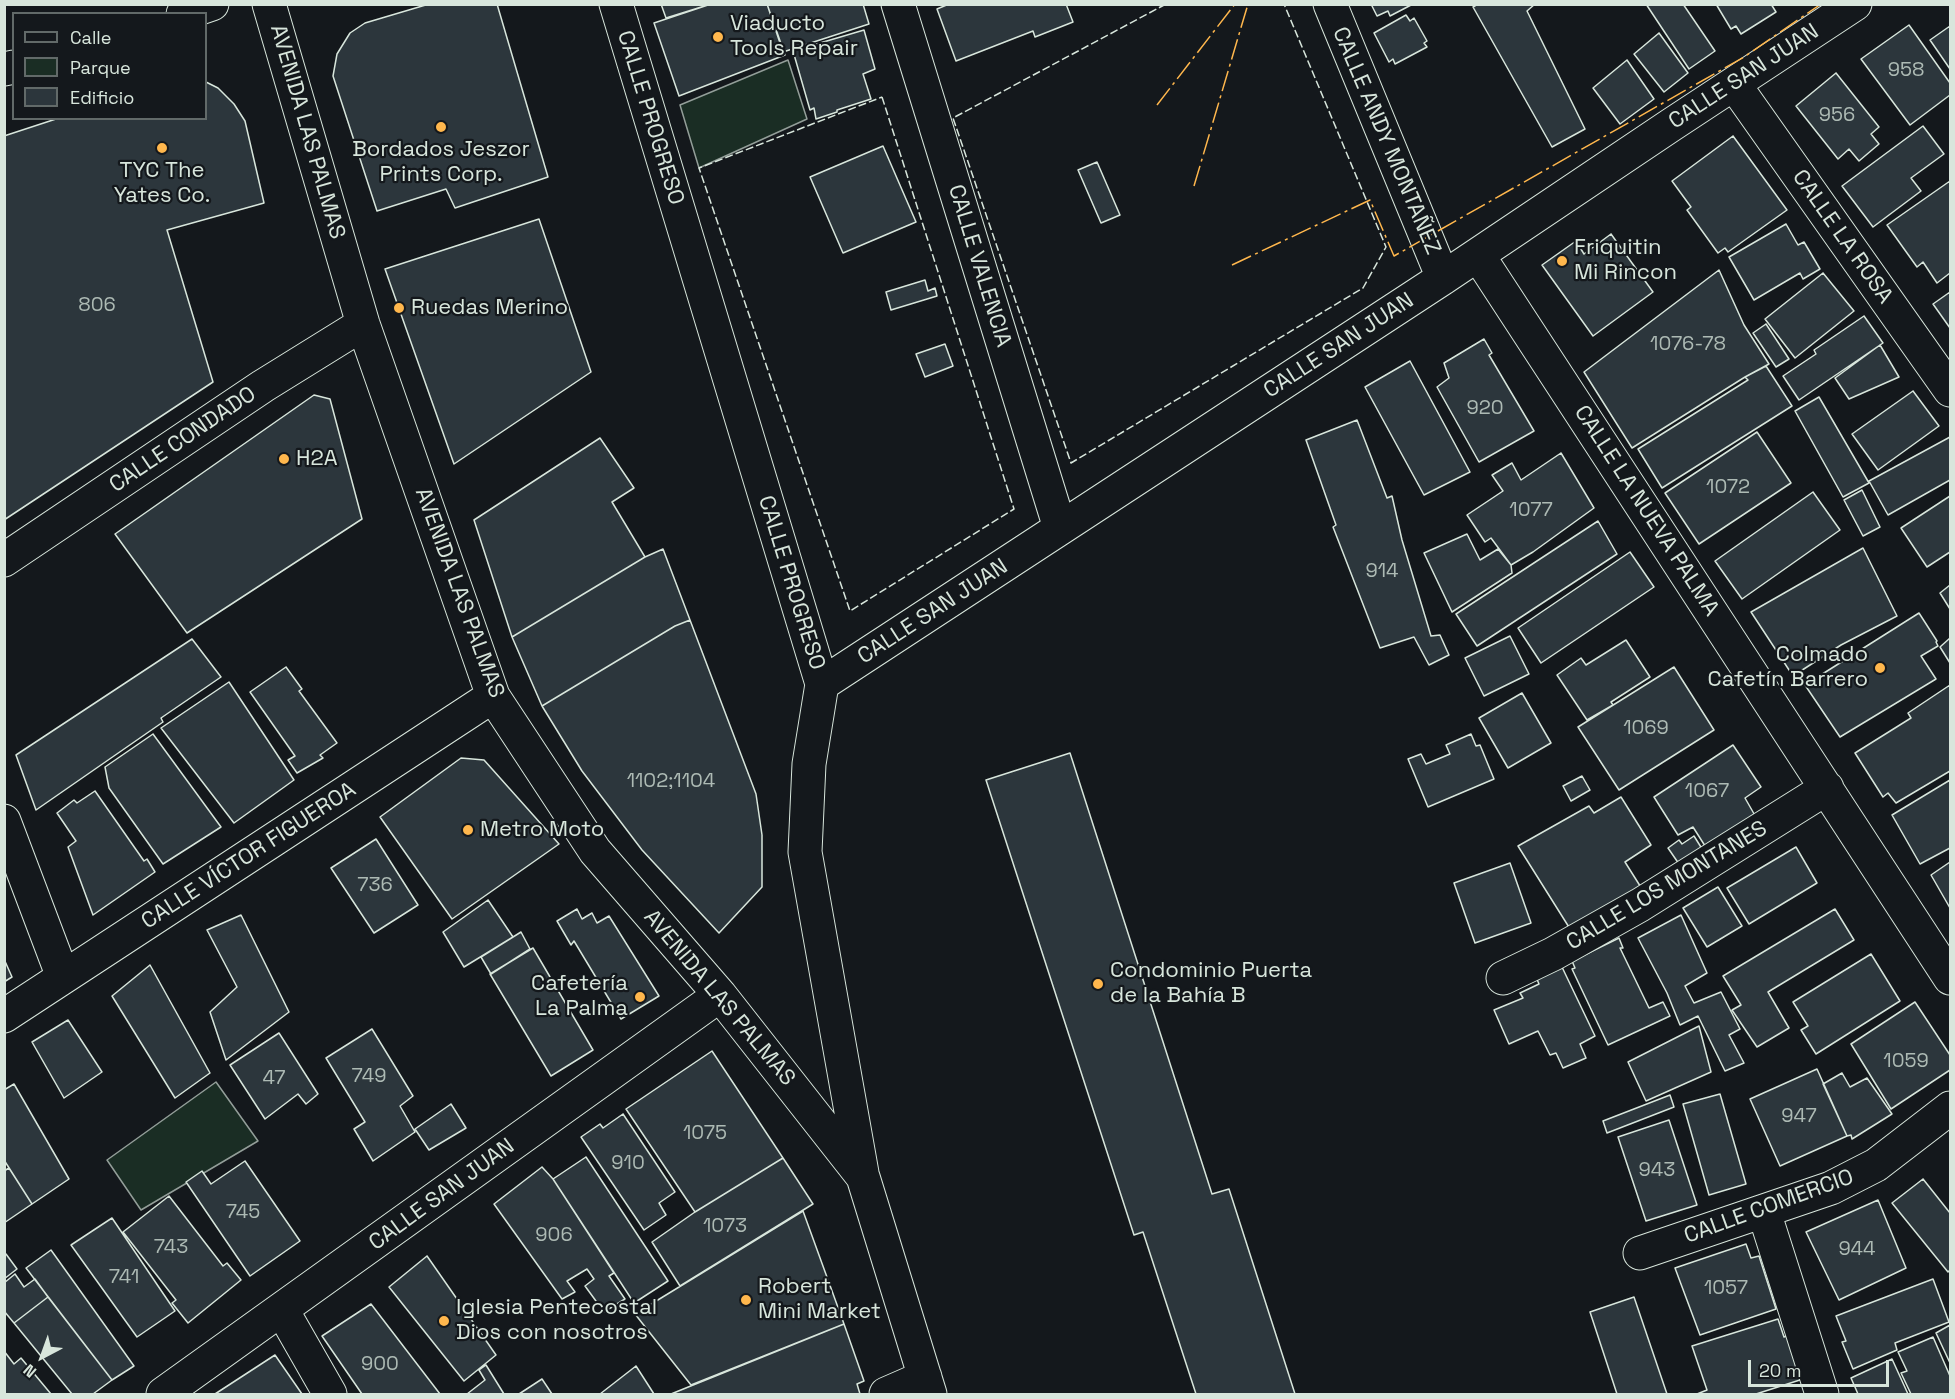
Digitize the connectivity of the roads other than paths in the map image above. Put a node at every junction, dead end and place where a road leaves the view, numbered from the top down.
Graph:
1 (212, 4) edge
2 (269, 4) edge
3 (616, 4) edge
4 (898, 4) edge
5 (1330, 4) edge
6 (1856, 4) edge
7 (189, 12) edge
8 (1734, 84) junction
9 (1478, 255) junction
10 (1443, 278) junction
11 (363, 324) junction
12 (1950, 390) edge
13 (1060, 528) junction
14 (4, 560) edge
15 (822, 684) junction
16 (494, 696) junction
17 (1827, 788) junction
18 (4, 821) edge
19 (63, 977) junction
20 (1503, 978) dead end
21 (1950, 978) edge
22 (720, 995) junction
23 (4, 1016) edge
24 (1950, 1108) edge
25 (863, 1177) junction
26 (1764, 1212) junction
27 (1640, 1253) dead end
28 (282, 1310) junction
29 (927, 1386) edge
30 (163, 1395) edge
31 (330, 1395) edge
32 (886, 1395) edge
33 (1822, 1395) edge

1 - 7 street
2 - 11 street, AVENIDA LAS PALMAS
3 - 15 street, CALLE PROGRESO
4 - 13 street, CALLE VALENCIA
5 - 10 street, CALLE ANDY MONTAÑEZ
6 - 8 street, CALLE SAN JUAN
8 - 9 street, CALLE SAN JUAN
8 - 12 street, CALLE LA ROSA
9 - 10 street, CALLE SAN JUAN
9 - 17 street, CALLE LA NUEVA PALMA
10 - 13 street, CALLE SAN JUAN
11 - 14 street, CALLE CONDADO
11 - 16 street, AVENIDA LAS PALMAS
13 - 15 street, CALLE SAN JUAN
15 - 25 street, CALLE PROGRESO
16 - 19 street, CALLE VÍCTOR FIGUEROA
16 - 22 street, AVENIDA LAS PALMAS
17 - 20 street, CALLE LOS MONTANES
17 - 21 street, CALLE LA NUEVA PALMA
18 - 19 street
19 - 23 street, CALLE VÍCTOR FIGUEROA
22 - 25 street, AVENIDA LAS PALMAS
22 - 28 street, CALLE SAN JUAN
24 - 26 street, CALLE COMERCIO
25 - 29 street, AVENIDA LAS PALMAS
26 - 27 street, CALLE COMERCIO
26 - 33 street
28 - 30 street, CALLE SAN JUAN
28 - 31 street
29 - 32 street

